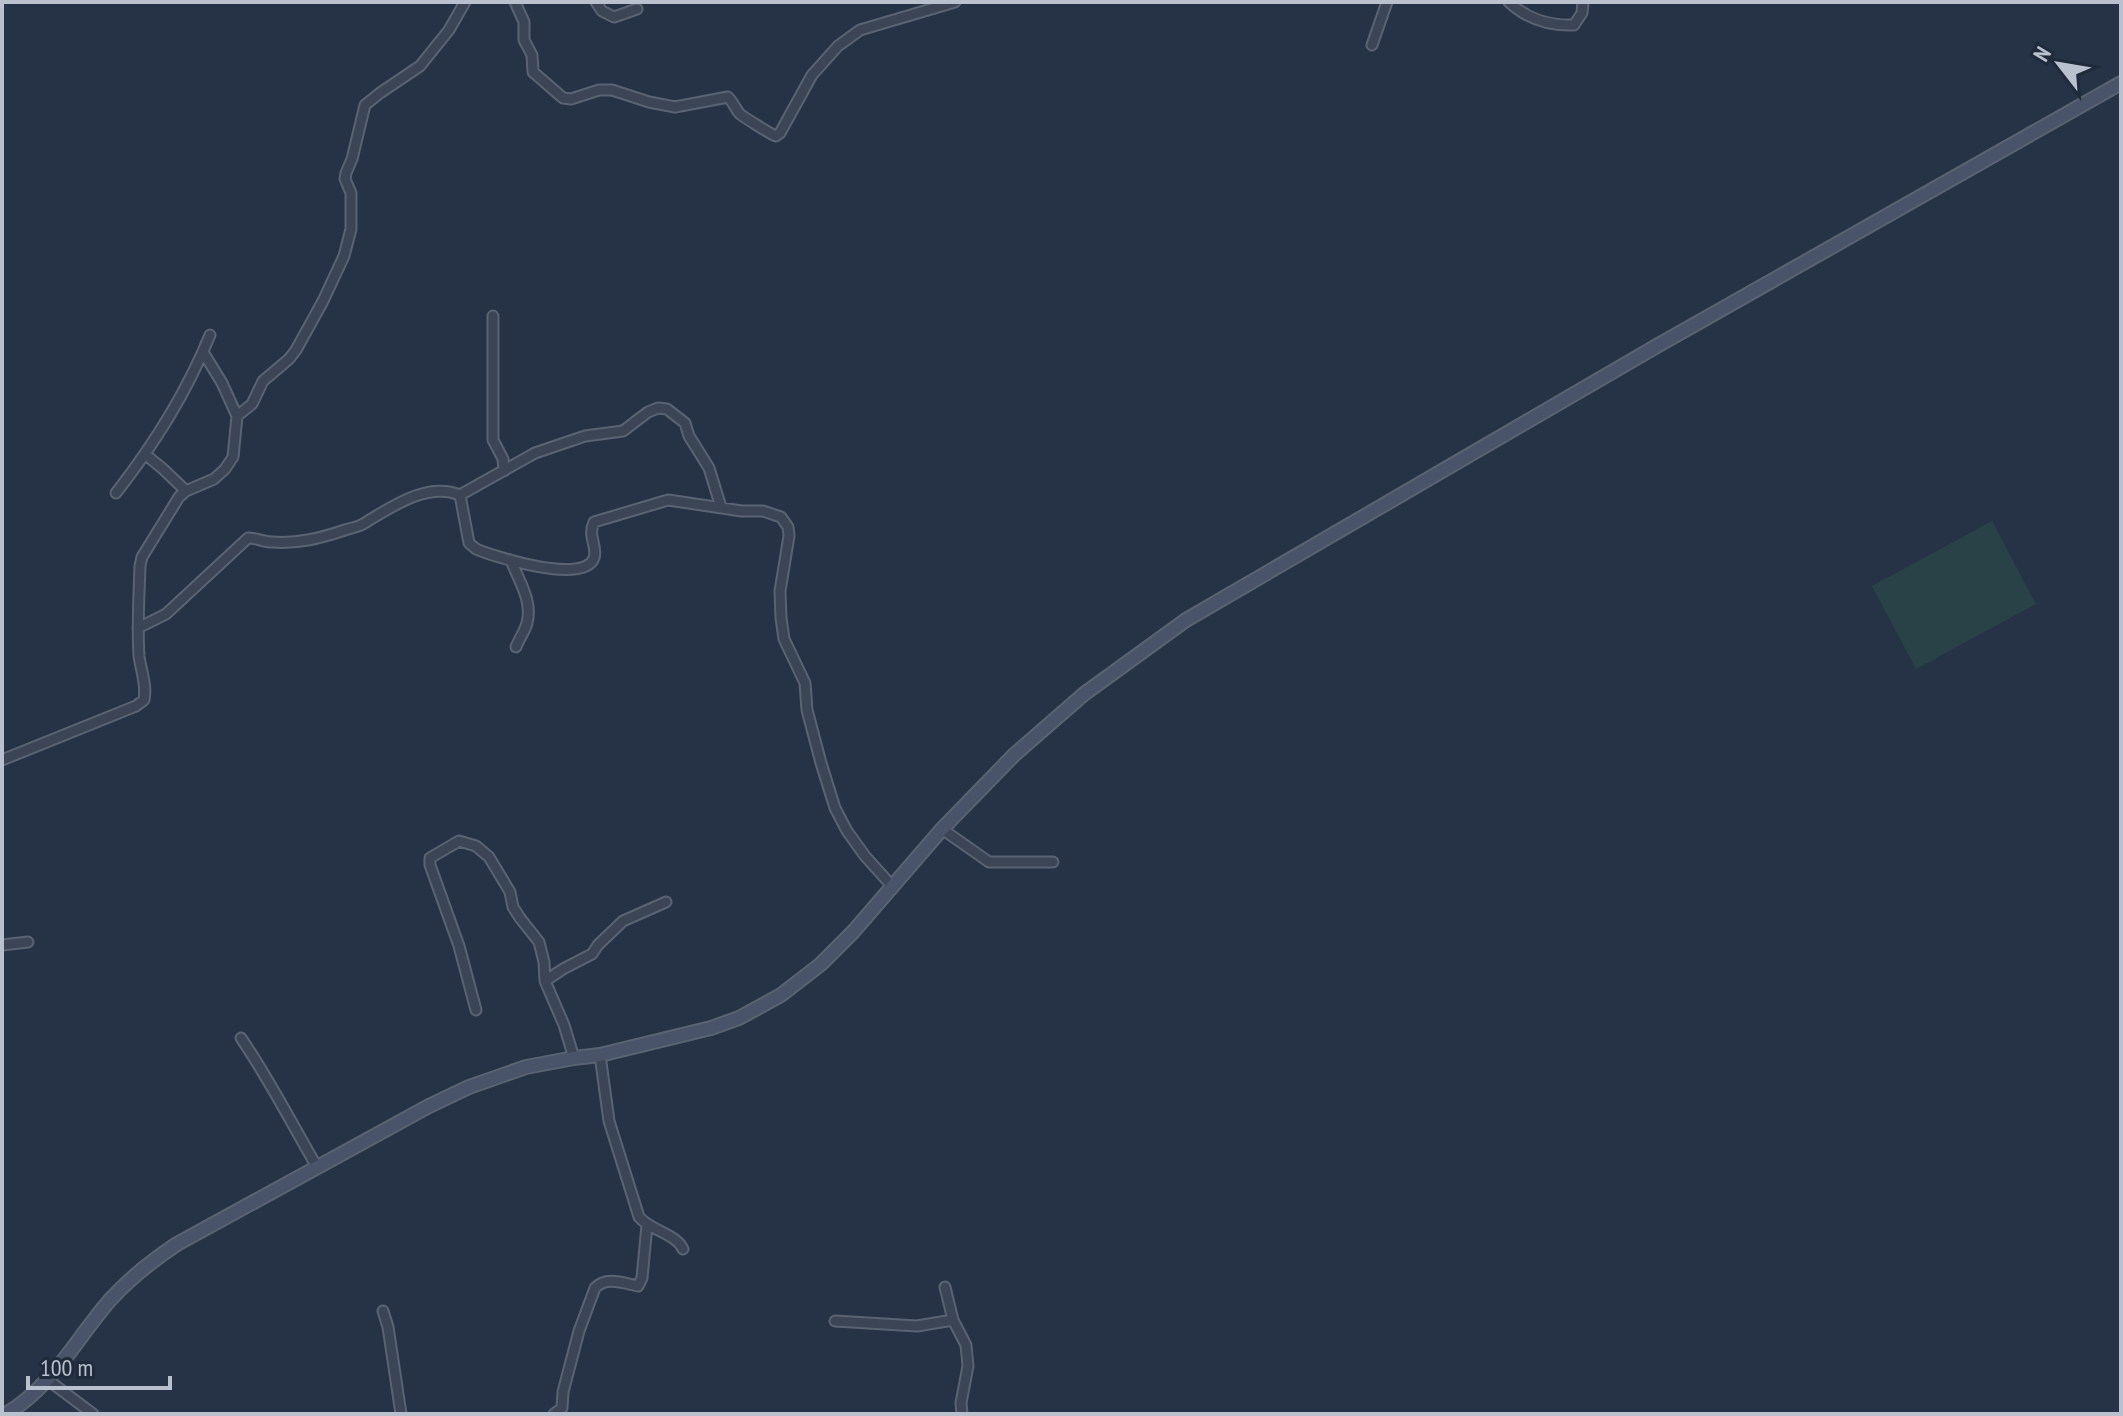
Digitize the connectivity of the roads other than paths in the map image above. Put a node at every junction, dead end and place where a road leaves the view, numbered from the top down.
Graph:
1 (465, 2) edge
2 (515, 2) edge
3 (596, 2) edge
4 (955, 2) edge
5 (1387, 2) edge
6 (1509, 2) edge
7 (1583, 2) edge
8 (637, 9) dead end
9 (1372, 45) dead end
10 (2121, 83) edge
11 (493, 316) dead end
12 (210, 335) dead end
13 (203, 352) junction
14 (237, 416) junction
15 (146, 455) junction
16 (504, 471) junction
17 (186, 491) junction
18 (116, 493) dead end
19 (460, 495) junction
20 (721, 507) junction
21 (511, 560) junction
22 (138, 628) junction
23 (516, 647) dead end
24 (2, 760) edge
25 (942, 829) junction
26 (1053, 862) dead end
27 (892, 886) junction
28 (666, 902) dead end
29 (28, 942) dead end
30 (2, 945) edge
31 (545, 981) junction
32 (476, 1010) dead end
33 (241, 1038) dead end
34 (600, 1055) junction
35 (574, 1058) junction
36 (317, 1167) junction
37 (647, 1225) junction
38 (683, 1249) dead end
39 (945, 1287) dead end
40 (383, 1311) dead end
41 (953, 1320) junction
42 (835, 1321) dead end
43 (48, 1380) junction
44 (6, 1414) edge
45 (93, 1414) edge
46 (401, 1414) edge
47 (554, 1414) edge
48 (962, 1414) edge

1 - 14 street
2 - 4 street
3 - 8 street
5 - 9 street
6 - 7 street
10 - 25 main road
11 - 16 street
12 - 13 street
13 - 14 street
13 - 15 street
14 - 17 street
15 - 17 street
15 - 18 street
16 - 19 street
16 - 20 street
17 - 22 street
19 - 21 street
19 - 22 street
20 - 21 street
20 - 27 street
21 - 23 street
22 - 24 street
25 - 26 street
25 - 27 main road
27 - 34 main road
28 - 31 street
29 - 30 street
31 - 32 street
31 - 35 street
33 - 36 street
34 - 35 main road
34 - 37 street
35 - 36 main road
36 - 43 main road
37 - 38 street
37 - 47 street
39 - 41 street
40 - 46 street
41 - 42 street
41 - 48 street
43 - 44 main road
43 - 45 street

